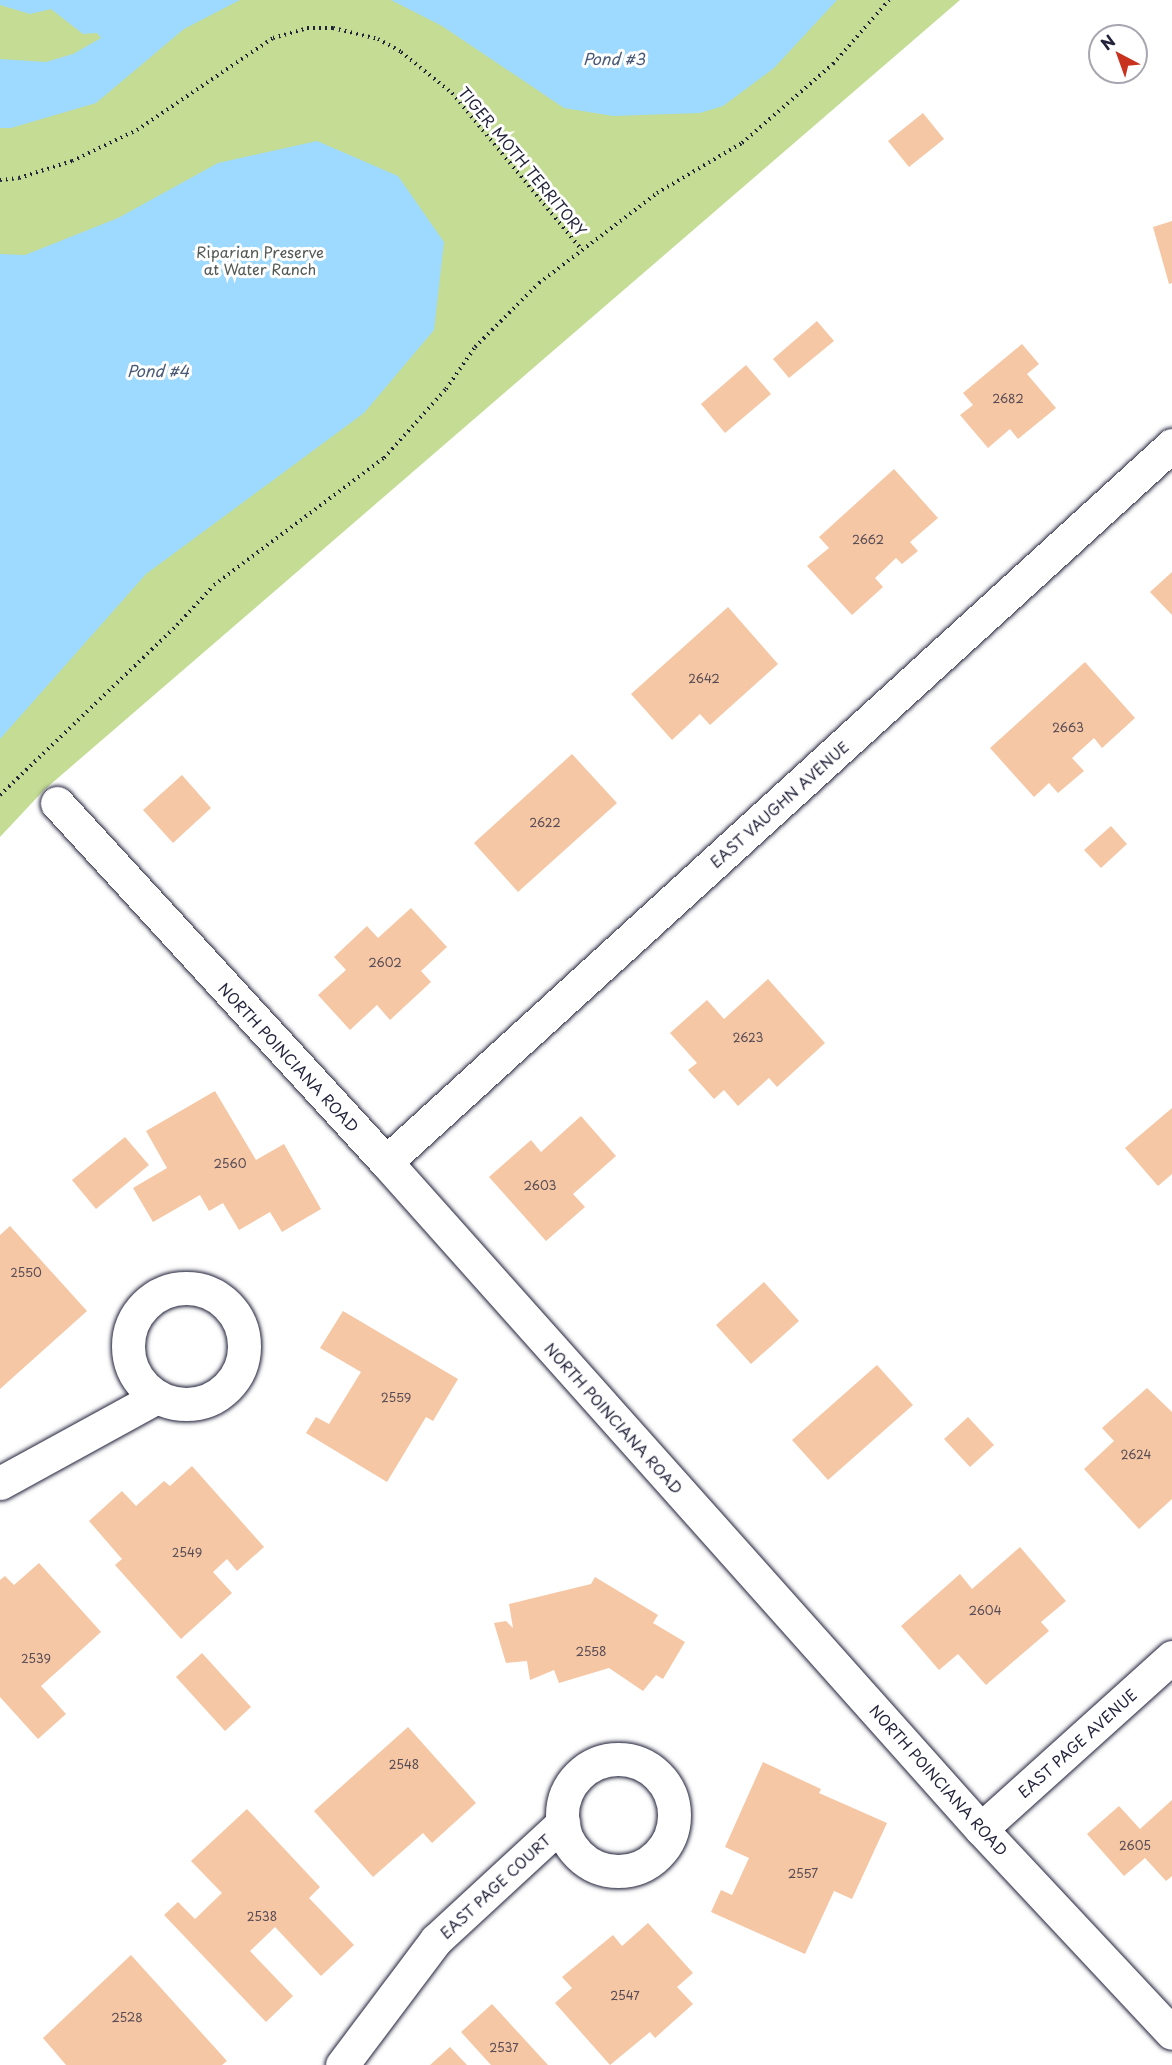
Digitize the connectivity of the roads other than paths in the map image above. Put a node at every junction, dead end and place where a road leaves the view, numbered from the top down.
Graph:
1 (1172, 445) edge
2 (57, 803) dead end
3 (386, 1162) junction
4 (157, 1397) dead end
5 (0, 1483) edge
6 (1172, 1657) edge
7 (563, 1823) dead end
8 (981, 1829) junction
9 (1172, 2033) edge
10 (342, 2065) edge

1 - 3 street, EAST VAUGHN AVENUE
2 - 3 street, NORTH POINCIANA ROAD
3 - 8 street, NORTH POINCIANA ROAD
4 - 5 street
6 - 8 street, EAST PAGE AVENUE
7 - 10 street, EAST PAGE COURT
8 - 9 street, NORTH POINCIANA ROAD

